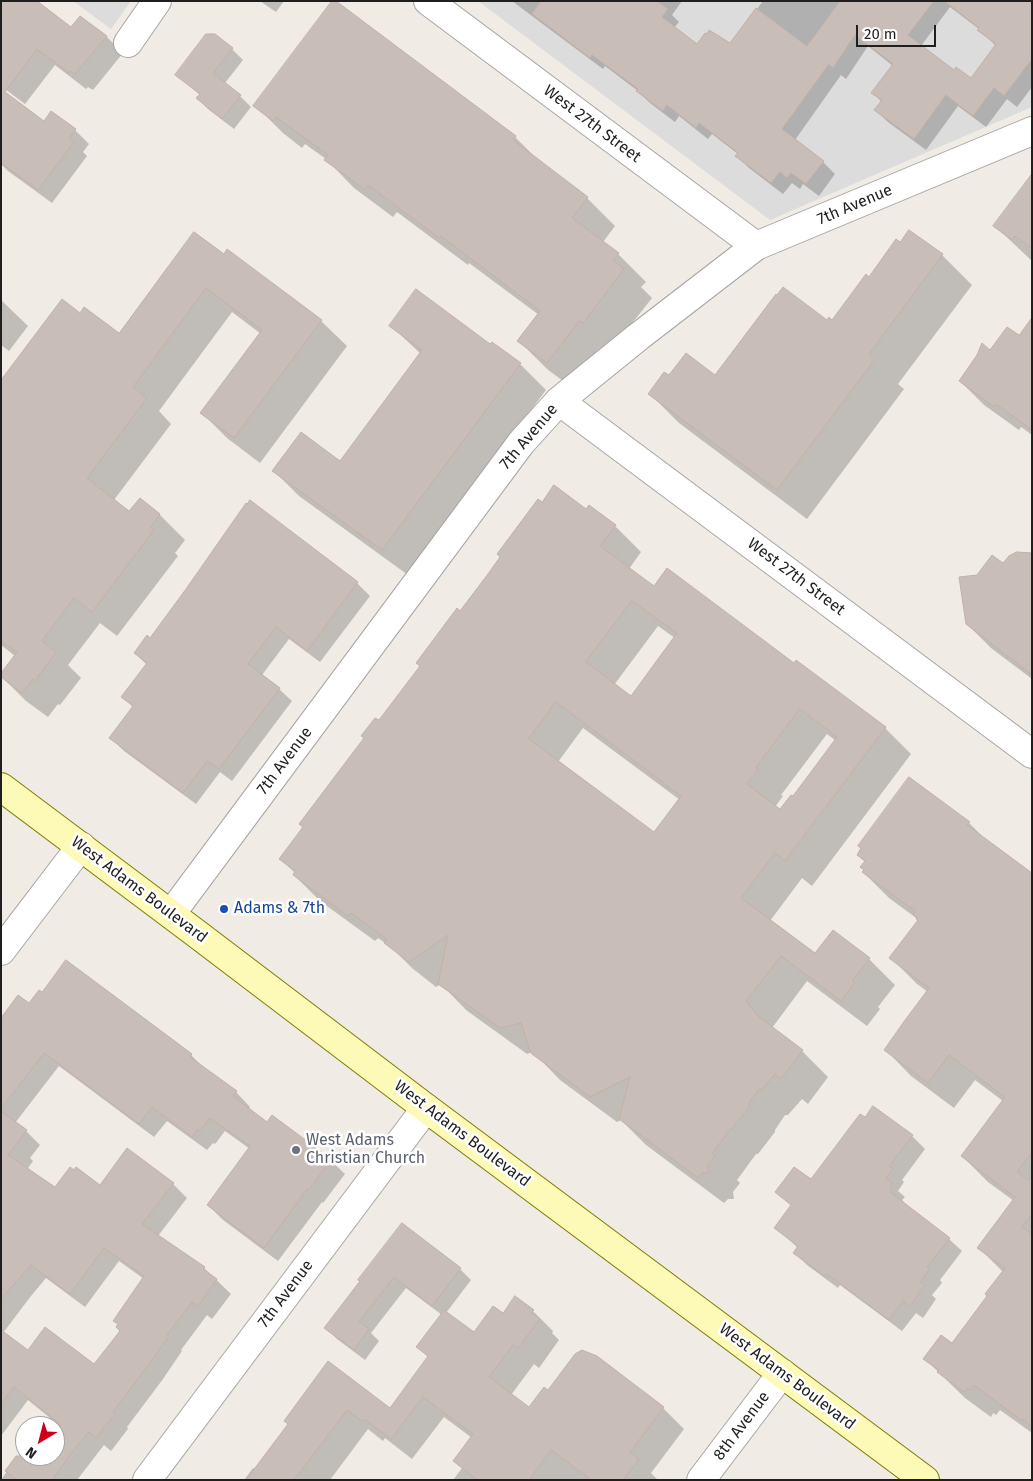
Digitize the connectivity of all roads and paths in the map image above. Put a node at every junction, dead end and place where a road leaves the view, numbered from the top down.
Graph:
1 (157, 1) edge
2 (428, 1) edge
3 (128, 42) dead end
4 (1032, 132) edge
5 (756, 246) junction
6 (559, 401) junction
7 (1032, 754) edge
8 (1, 787) edge
9 (81, 846) junction
10 (171, 914) junction
11 (1, 951) edge
12 (426, 1108) junction
13 (782, 1373) junction
14 (147, 1480) edge
15 (701, 1480) edge
16 (925, 1480) edge

1 - 3 street
2 - 5 street, West 27th Street
4 - 5 street, 7th Avenue
5 - 6 street, 7th Avenue
6 - 7 street, West 27th Street
6 - 10 street, 7th Avenue
8 - 9 main road, West Adams Boulevard
9 - 10 main road, West Adams Boulevard
9 - 11 street
10 - 12 main road, West Adams Boulevard
12 - 13 main road, West Adams Boulevard
12 - 14 street, 7th Avenue
13 - 15 street, 8th Avenue
13 - 16 main road, West Adams Boulevard

